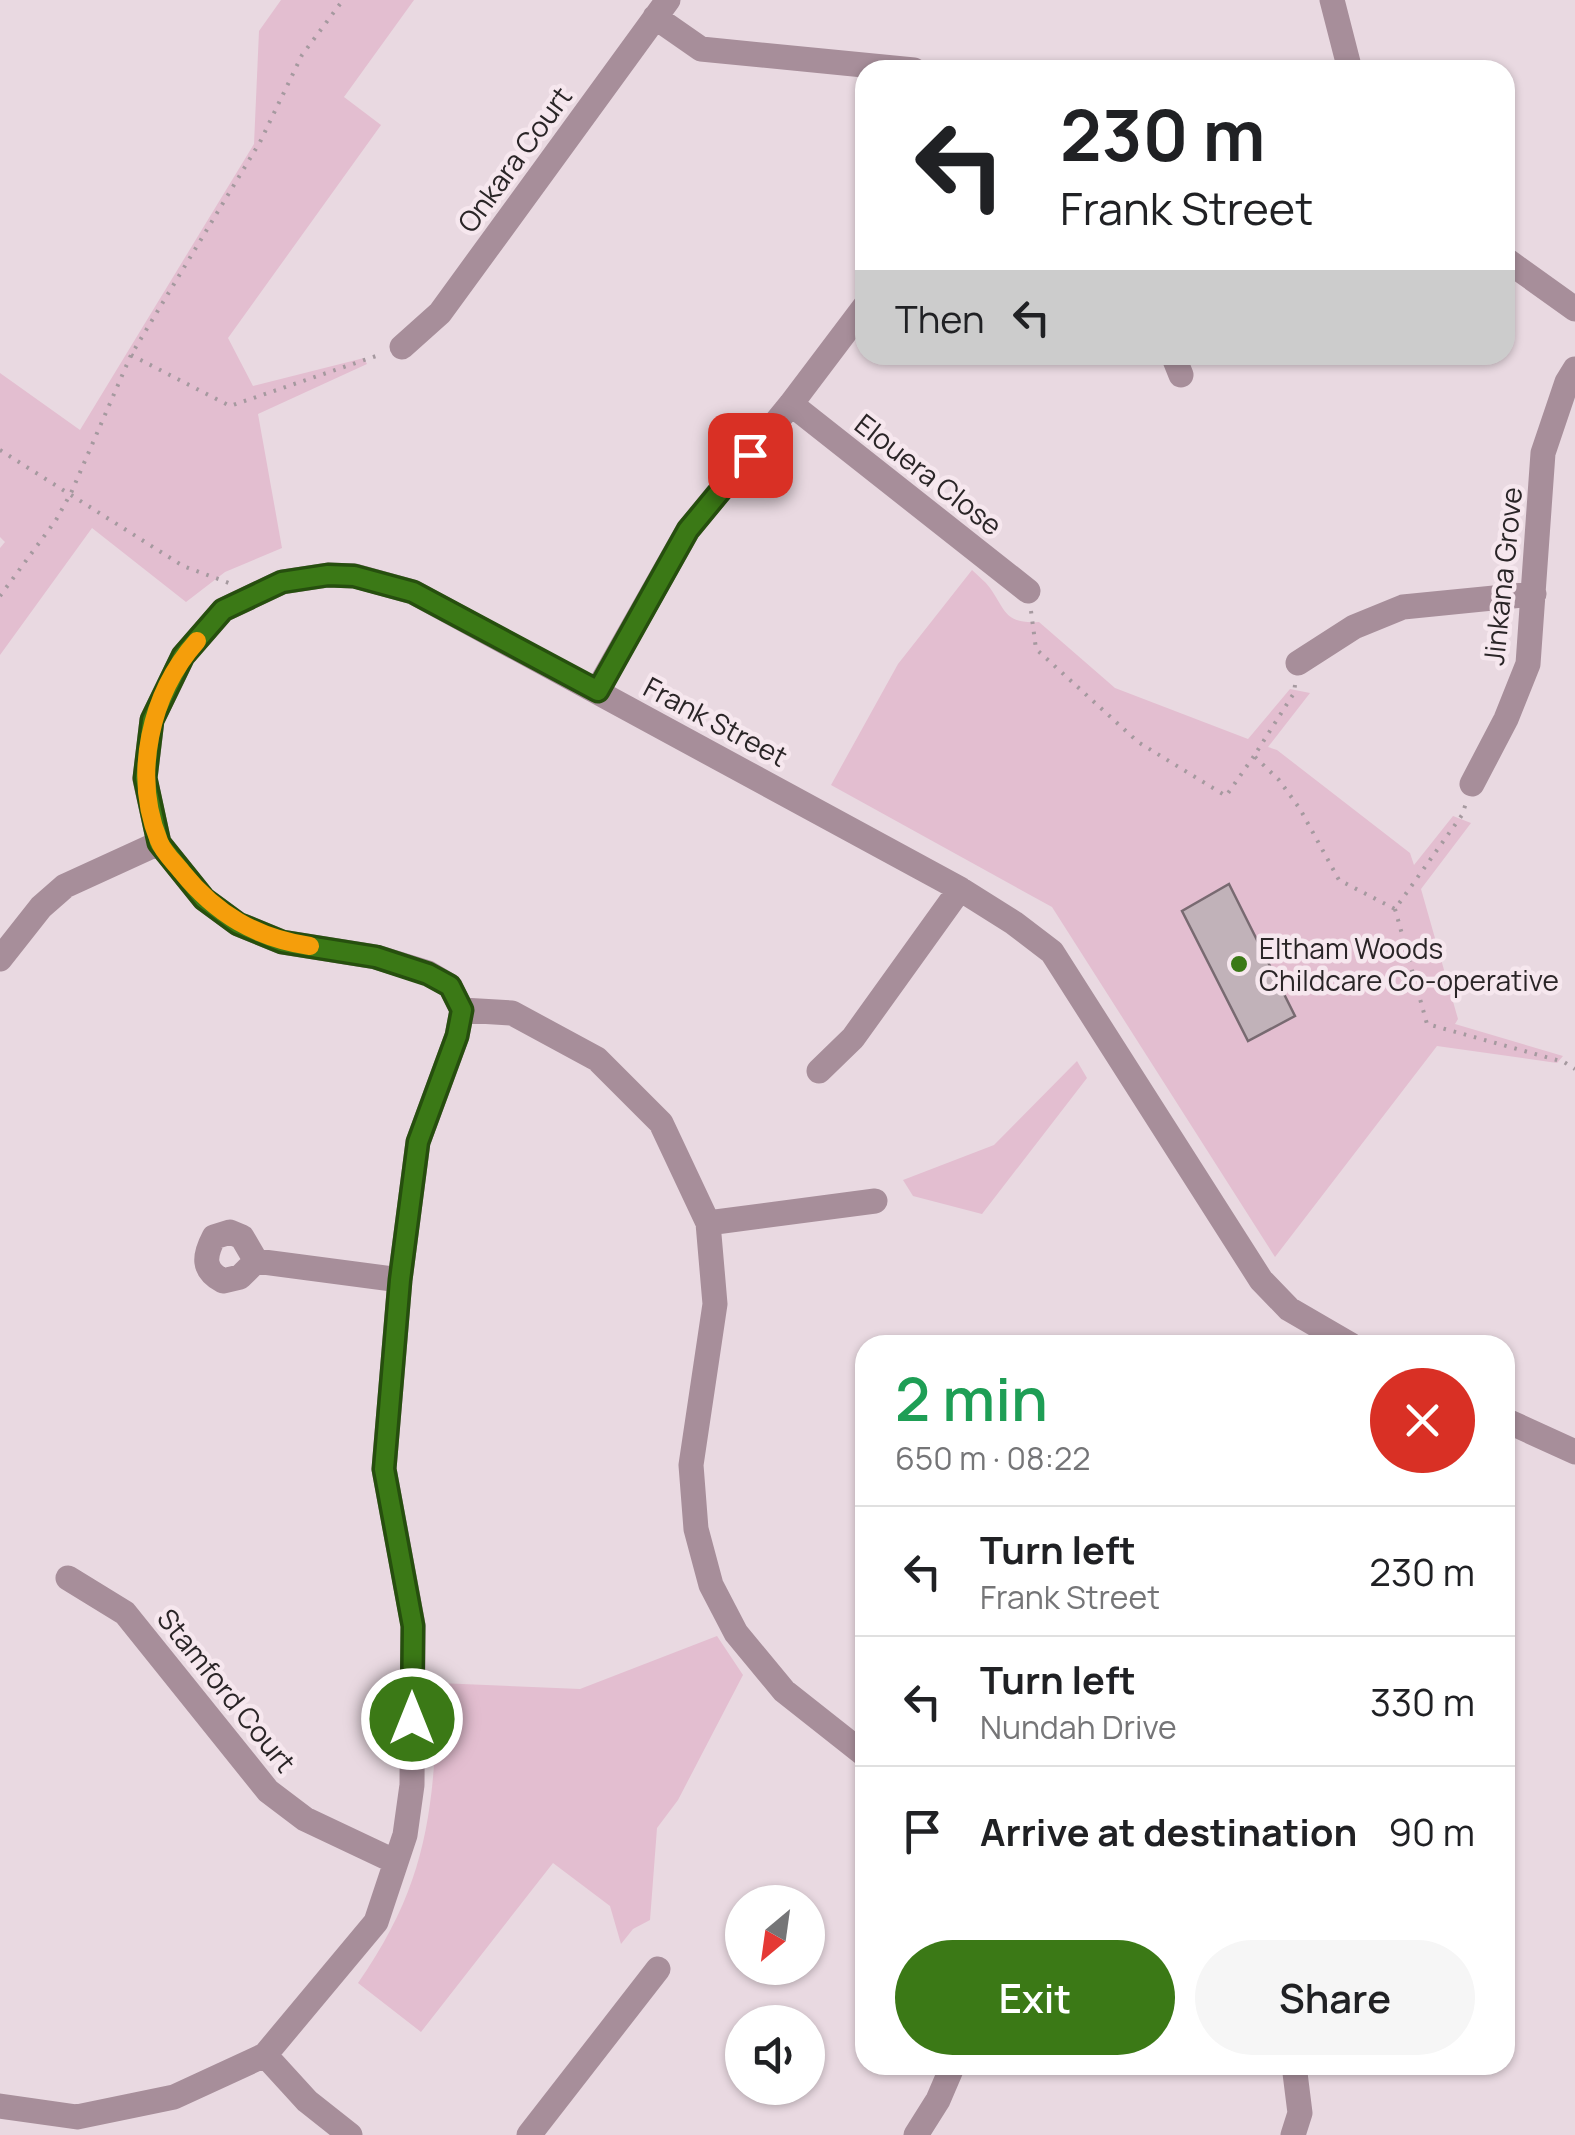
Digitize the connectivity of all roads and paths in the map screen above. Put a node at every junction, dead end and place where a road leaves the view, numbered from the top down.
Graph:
1 (342, 0) edge
2 (1335, 1) edge
3 (662, 9) edge
4 (1344, 60) edge
5 (855, 64) edge
6 (1515, 267) edge
7 (1575, 309) edge
8 (855, 319) edge
9 (402, 346) joint
10 (130, 355) junction
11 (1575, 369) edge
12 (791, 404) junction
13 (0, 450) edge
14 (71, 494) junction
15 (1028, 592) joint
16 (256, 594) junction
17 (1534, 594) junction
18 (0, 596) edge
19 (1298, 663) joint
20 (598, 691) junction
21 (1254, 756) junction
22 (1472, 784) joint
23 (159, 843) junction
24 (960, 889) junction
25 (1395, 909) junction
26 (0, 959) edge
27 (462, 1010) junction
28 (1575, 1069) edge
29 (818, 1071) dead end
30 (875, 1201) dead end
31 (708, 1224) junction
32 (256, 1261) dead end
33 (400, 1280) junction
34 (1334, 1335) edge
35 (1515, 1425) edge
36 (1575, 1452) edge
37 (68, 1578) dead end
38 (855, 1747) edge
39 (396, 1862) junction
40 (658, 1969) dead end
41 (265, 2055) junction
42 (949, 2075) edge
43 (1295, 2075) edge
44 (0, 2106) edge
45 (350, 2135) edge
46 (530, 2135) edge
47 (916, 2135) edge
48 (1293, 2135) edge

1 - 10 path
2 - 4 street
3 - 5 street
3 - 9 street, Onkara Court
6 - 7 street
8 - 12 street
9 - 10 path
10 - 14 path
11 - 17 street, Jinkana Grove
12 - 15 street, Elouera Close
12 - 20 street
13 - 14 path
14 - 16 path
14 - 18 path
15 - 21 path
16 - 20 street, Frank Street
16 - 23 street, Frank Street
17 - 19 street
17 - 22 street, Jinkana Grove
19 - 21 path
20 - 24 street, Frank Street
21 - 25 path
22 - 25 path
23 - 26 street
23 - 27 street, Frank Street
24 - 29 street
24 - 34 street, Frank Street
25 - 28 path
27 - 31 street
27 - 33 street
30 - 31 street
31 - 38 street
32 - 33 street
33 - 39 street
35 - 36 street
37 - 39 street, Stamford Court
39 - 41 street
40 - 46 street
41 - 44 street
41 - 45 street
42 - 47 street
43 - 48 street

